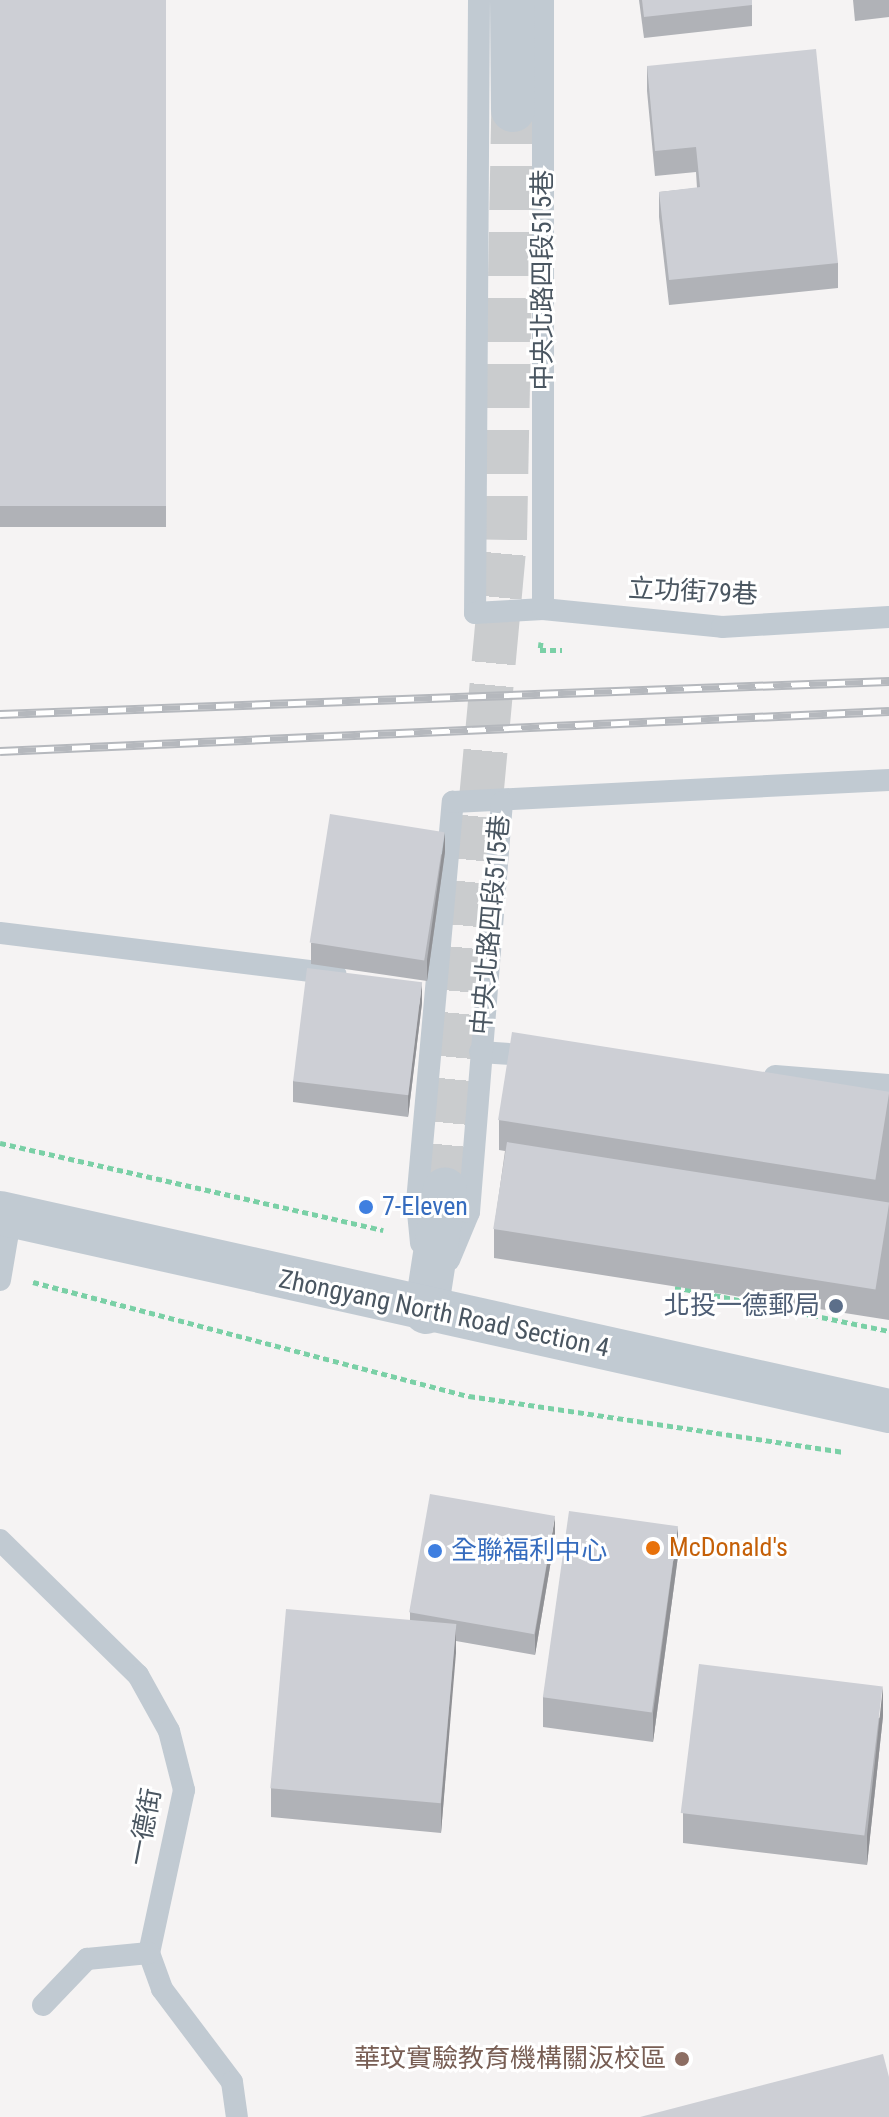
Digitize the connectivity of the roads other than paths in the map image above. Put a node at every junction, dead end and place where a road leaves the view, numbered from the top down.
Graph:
1 (479, 0) edge
2 (512, 0) edge
3 (543, 0) edge
4 (513, 110) tunnel mouth
5 (543, 609) junction
6 (889, 617) edge
7 (889, 780) edge
8 (502, 802) junction
9 (0, 933) edge
10 (359, 977) edge
11 (406, 983) edge
12 (437, 986) junction
13 (480, 1052) junction
14 (559, 1058) edge
15 (747, 1074) edge
16 (889, 1085) edge
17 (445, 1189) tunnel mouth
18 (6, 1214) edge
19 (8, 1279) edge
20 (426, 1312) junction
21 (889, 1411) edge
22 (0, 1540) edge
23 (149, 1953) junction
24 (43, 2005) dead end
25 (237, 2117) edge

1 - 5 lane, 立功街79巷
2 - 4 street
3 - 5 lane, 中央北路四段515巷
5 - 6 lane, 立功街79巷
7 - 8 lane
8 - 12 lane, 中央北路四段515巷
8 - 13 lane, 中央北路四段515巷
9 - 10 lane
11 - 12 lane
12 - 20 lane, 中央北路四段515巷
13 - 14 lane
13 - 20 lane, 中央北路四段515巷
15 - 16 lane
17 - 20 street
18 - 19 lane
18 - 20 street, Zhongyang North Road Section 4
20 - 21 street, Zhongyang North Road Section 4
22 - 23 lane, 一德街
23 - 24 lane
23 - 25 lane

